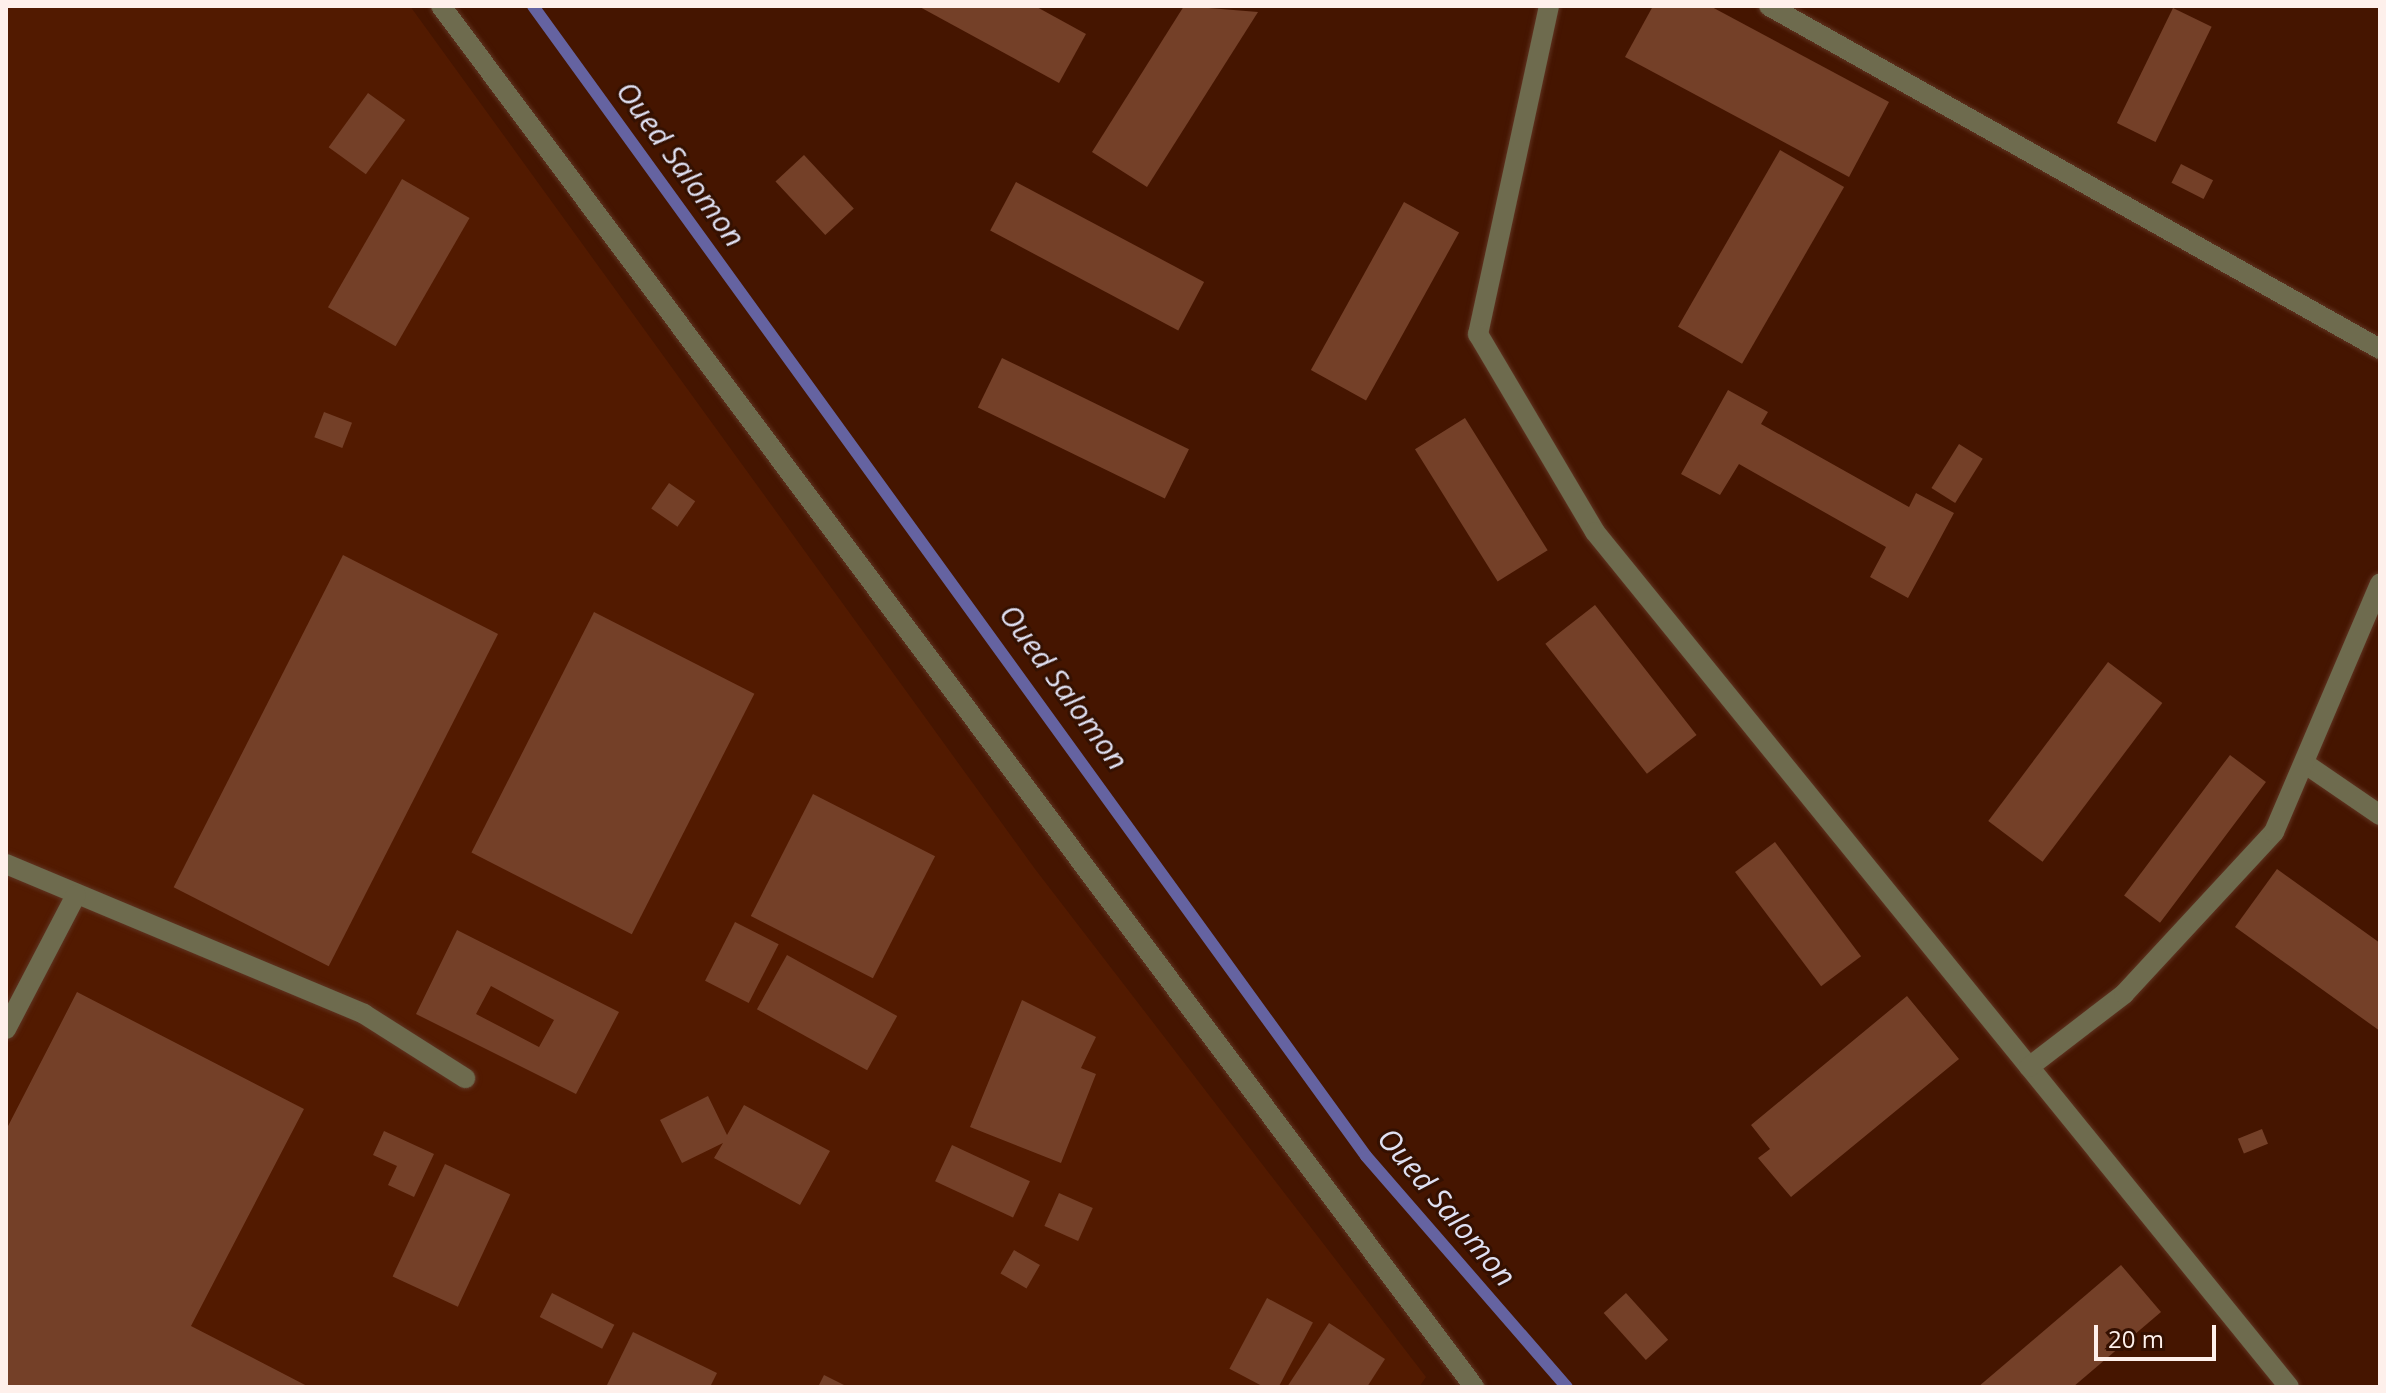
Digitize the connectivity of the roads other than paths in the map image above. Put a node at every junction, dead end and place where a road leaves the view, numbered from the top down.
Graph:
1 (441, 6) edge
2 (1549, 6) edge
3 (1769, 6) edge
4 (2380, 349) edge
5 (2380, 584) edge
6 (2304, 763) junction
7 (2380, 815) edge
8 (6, 864) edge
9 (76, 895) junction
10 (6, 1029) edge
11 (2029, 1067) junction
12 (465, 1078) dead end
13 (1474, 1387) edge
14 (2289, 1387) edge

1 - 13 street
2 - 11 street
3 - 4 street
5 - 6 street
6 - 7 street
6 - 11 street
8 - 9 street
9 - 10 street
9 - 12 street
11 - 14 street

